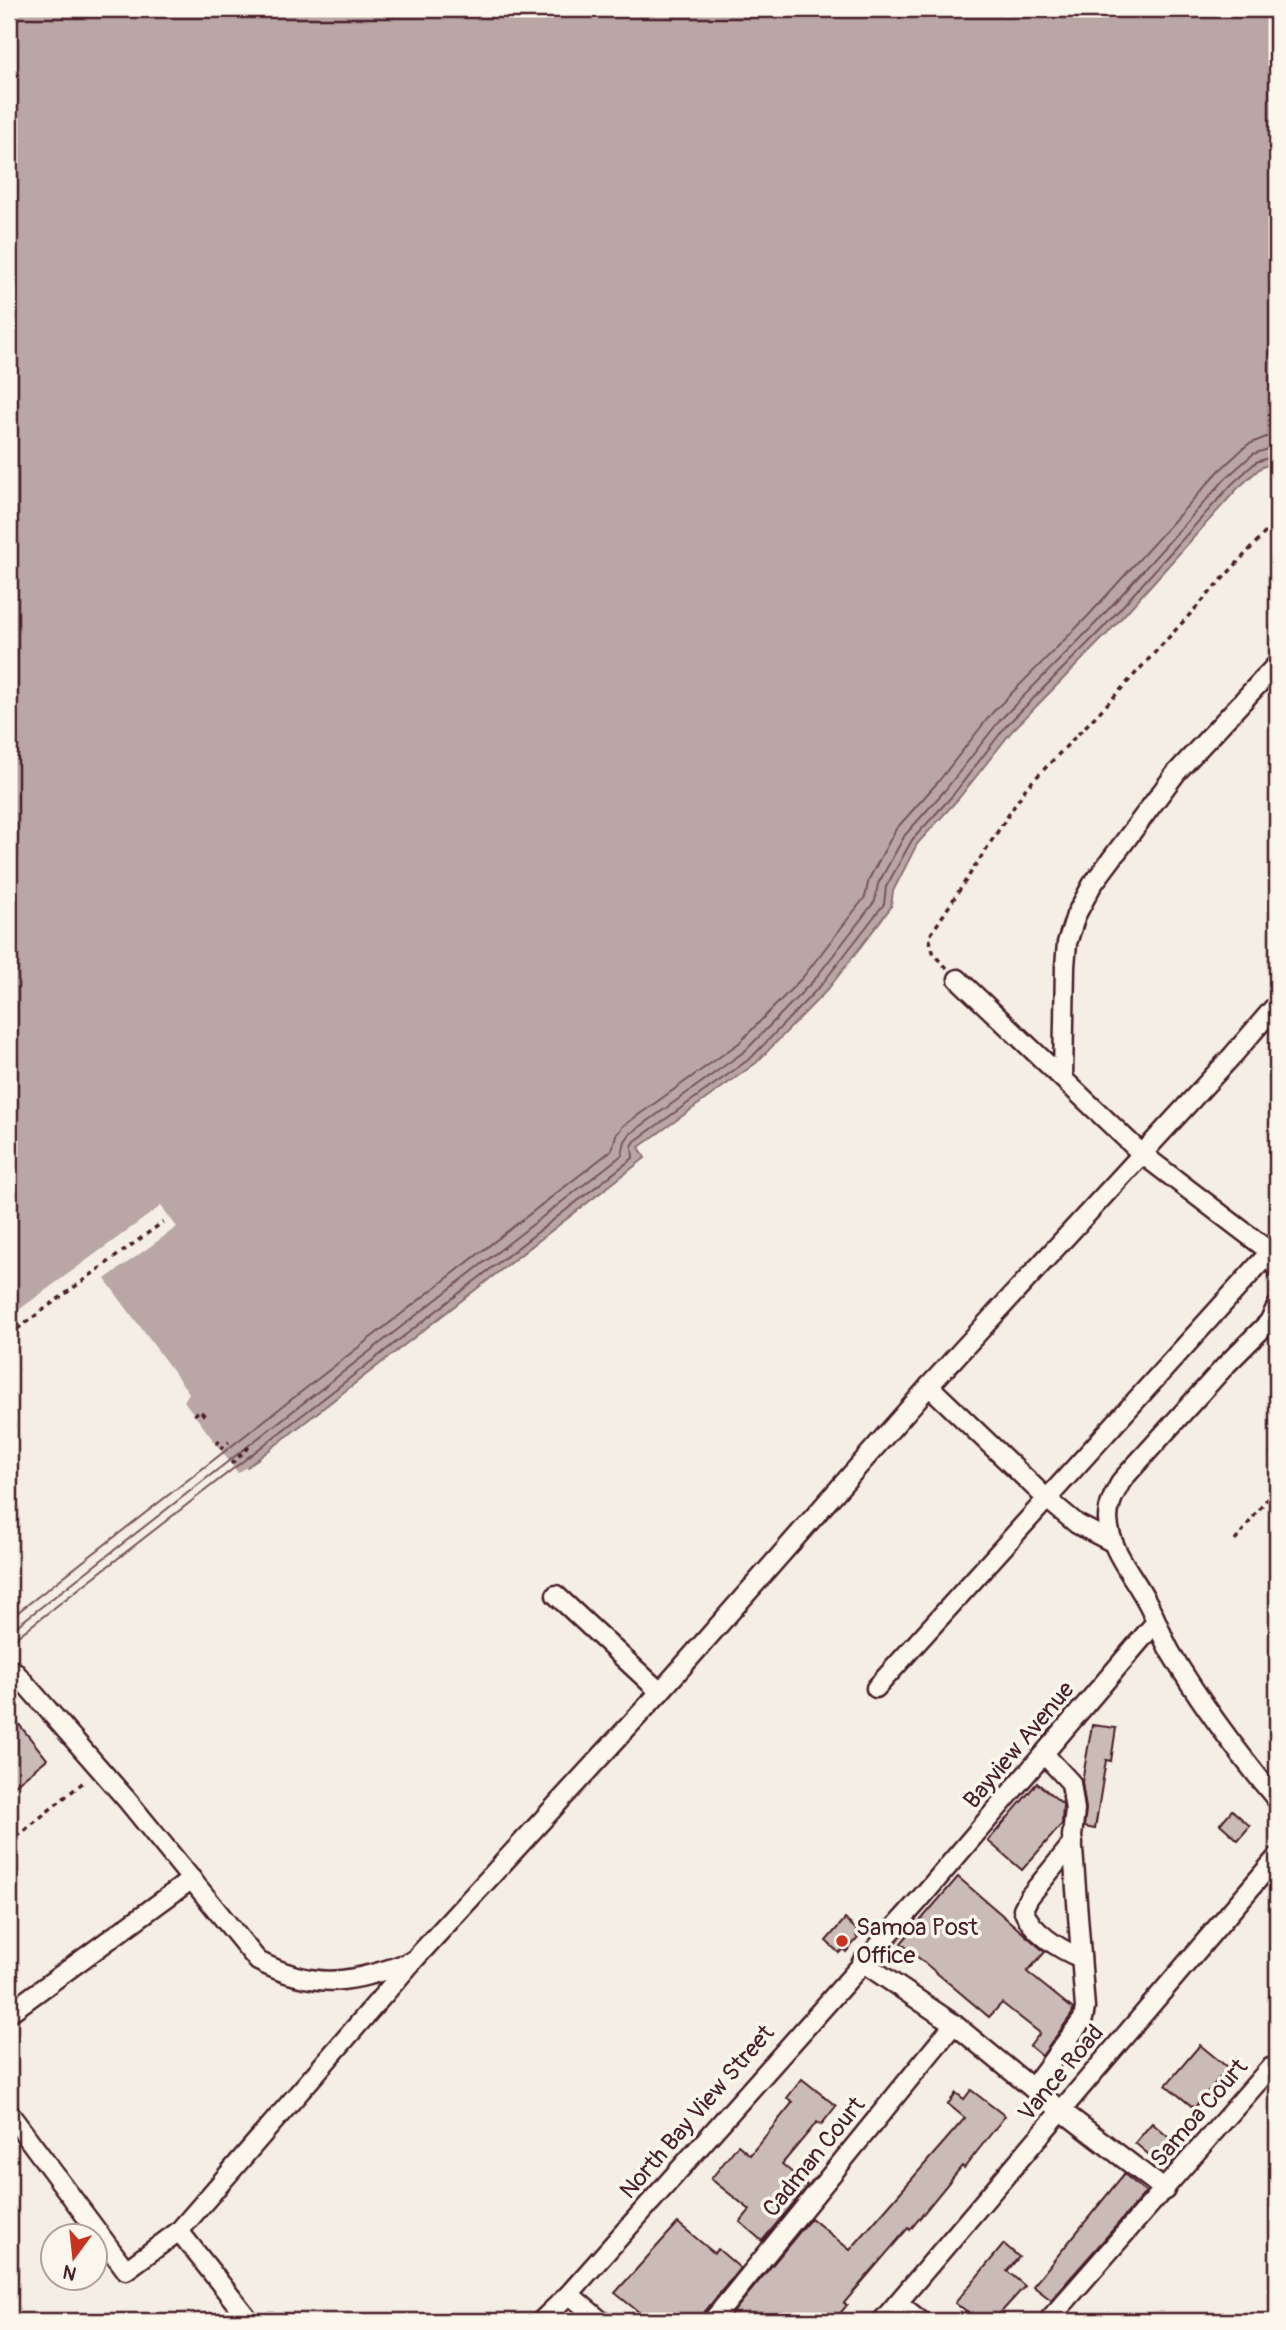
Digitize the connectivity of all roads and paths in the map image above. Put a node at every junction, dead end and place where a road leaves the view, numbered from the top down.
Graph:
1 (1277, 514) edge
2 (1274, 523) junction
3 (1277, 531) edge
4 (1277, 664) edge
5 (958, 979) joint
6 (1277, 1004) edge
7 (1063, 1078) junction
8 (1142, 1154) junction
9 (163, 1222) dead end
10 (1273, 1255) edge
11 (1277, 1269) edge
12 (1277, 1306) edge
13 (9, 1335) edge
14 (929, 1386) junction
15 (194, 1415) dead end
16 (206, 1418) dead end
17 (223, 1437) dead end
18 (229, 1442) dead end
19 (216, 1444) dead end
20 (249, 1447) dead end
21 (220, 1449) dead end
22 (231, 1464) dead end
23 (1277, 1486) edge
24 (1046, 1498) junction
25 (1235, 1541) dead end
26 (1112, 1542) junction
27 (556, 1595) dead end
28 (1155, 1623) junction
29 (14, 1671) dead end
30 (876, 1688) dead end
31 (660, 1692) junction
32 (1044, 1754) junction
33 (100, 1769) junction
34 (1277, 1800) edge
35 (9, 1843) edge
36 (1073, 1843) junction
37 (1277, 1857) edge
38 (192, 1879) junction
39 (1081, 1958) junction
40 (413, 1961) junction
41 (862, 1962) junction
42 (9, 2013) edge
43 (954, 2025) junction
44 (1270, 2067) dead end
45 (1032, 2088) junction
46 (1062, 2110) junction
47 (9, 2113) edge
48 (1165, 2190) junction
49 (179, 2231) junction
50 (569, 2294) junction
51 (898, 2303) junction
52 (250, 2321) edge
53 (541, 2321) edge
54 (601, 2321) edge
55 (712, 2321) edge
56 (882, 2321) edge
57 (921, 2321) edge
58 (1048, 2321) edge

1 - 2 path
2 - 3 path
2 - 5 path
4 - 7 street
5 - 7 street
6 - 8 street
7 - 8 street
8 - 10 street
8 - 14 street
9 - 13 path
10 - 11 street
10 - 24 street
12 - 26 street
14 - 24 street
14 - 31 street
15 - 16 path
17 - 19 path
18 - 21 path
20 - 22 path
23 - 25 path
24 - 26 street
24 - 30 street
26 - 28 street
27 - 31 street
28 - 32 street, Bayview Avenue
28 - 34 street
29 - 33 street
31 - 40 street
32 - 36 street
32 - 41 street, Bayview Avenue
33 - 35 path
33 - 38 street
36 - 39 street
36 - 39 street
37 - 46 street, Vance Road
38 - 40 street
38 - 42 street
39 - 45 street
40 - 49 street
41 - 43 street
41 - 50 street, North Bay View Street
43 - 45 street
43 - 55 street, Cadman Court
44 - 48 street, Samoa Court
45 - 46 street
46 - 48 street
46 - 51 street, Vance Road
47 - 49 street
48 - 58 street, Samoa Court
49 - 52 street
50 - 53 street, North Bay View Street
50 - 54 street
51 - 56 street, Vance Road
51 - 57 street

